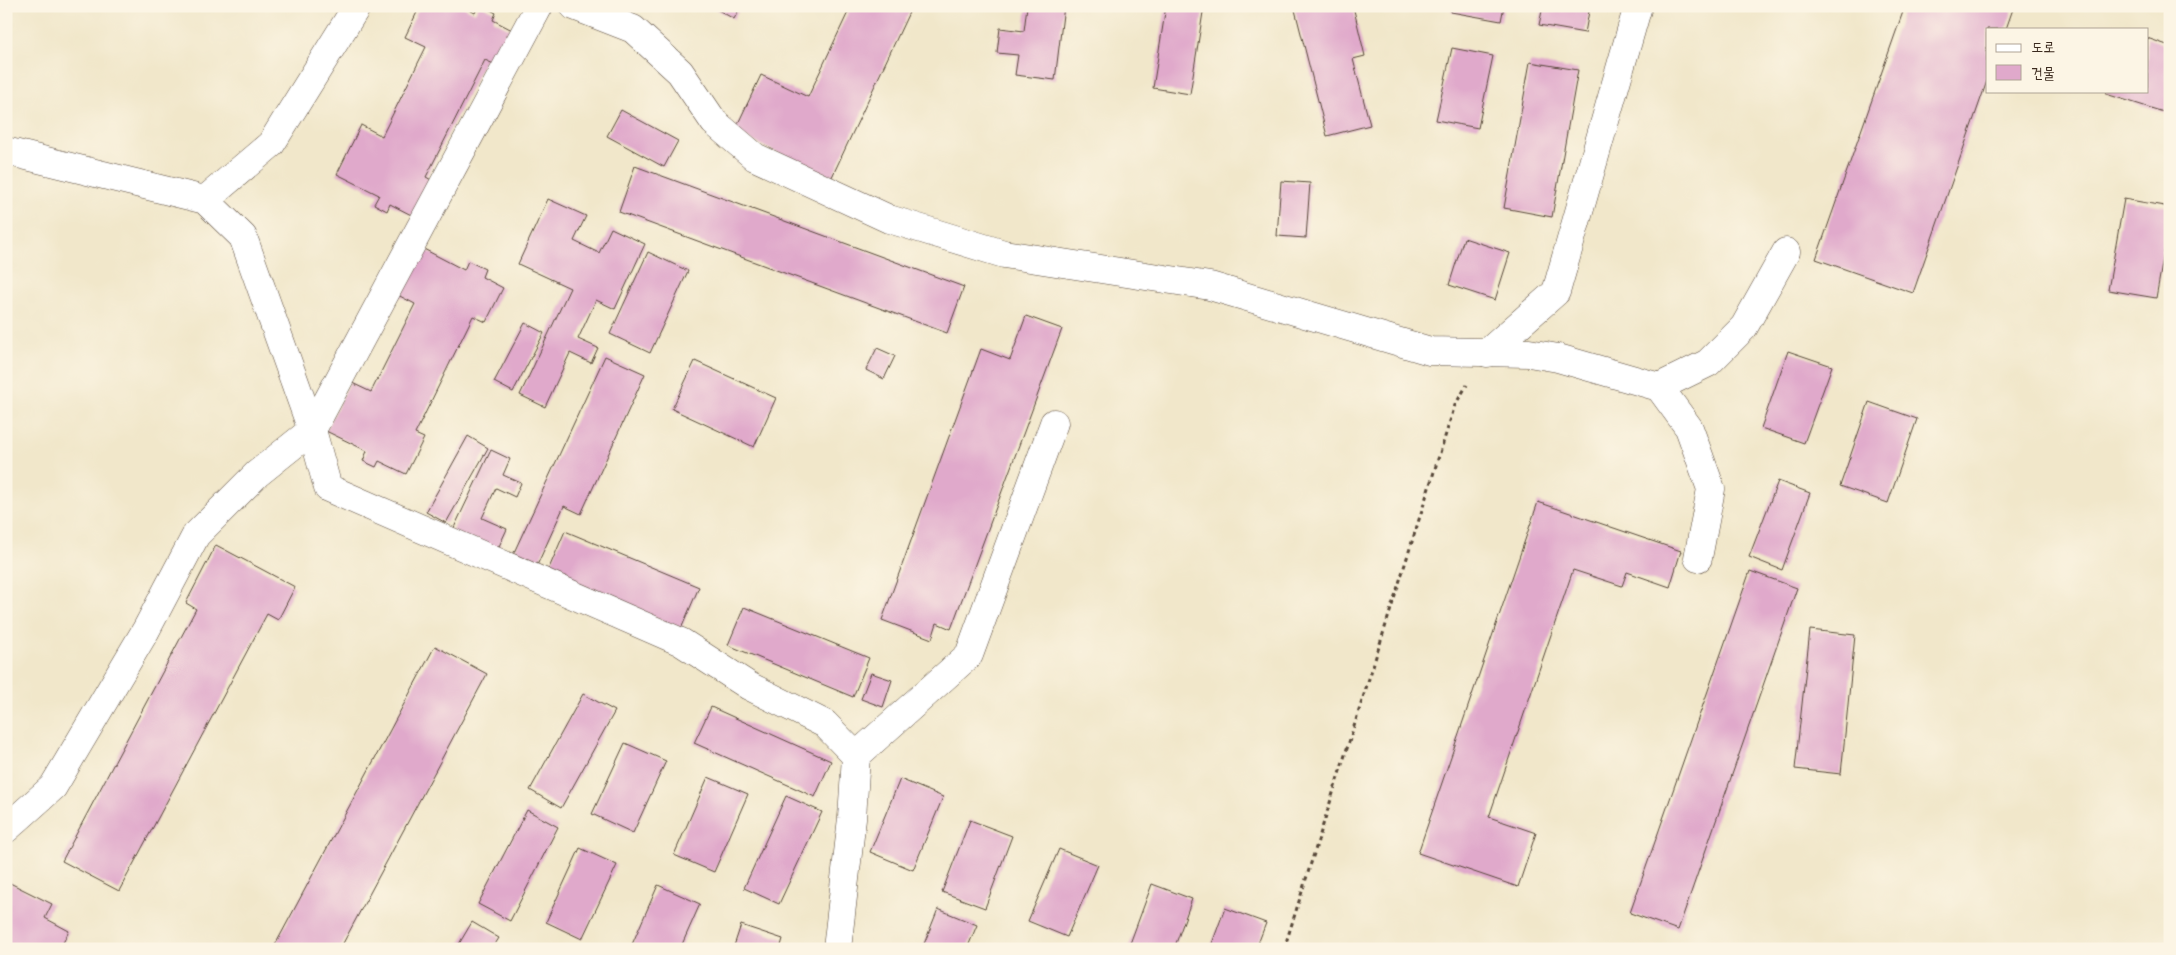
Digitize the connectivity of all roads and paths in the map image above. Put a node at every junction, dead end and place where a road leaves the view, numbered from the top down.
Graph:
1 (356, 6) edge
2 (539, 6) edge
3 (574, 6) edge
4 (1638, 6) edge
5 (6, 151) edge
6 (205, 200) junction
7 (1786, 252) dead end
8 (1487, 352) junction
9 (1659, 387) junction
10 (1054, 423) dead end
11 (312, 430) junction
12 (1698, 558) dead end
13 (856, 756) junction
14 (6, 829) edge
15 (837, 949) edge
16 (1284, 949) edge

1 - 6 street
2 - 11 street
3 - 8 street
4 - 8 street
5 - 6 street
6 - 11 street
7 - 9 street
8 - 9 street
8 - 16 path
9 - 12 street
10 - 13 street
11 - 13 street
11 - 14 street
13 - 15 street

